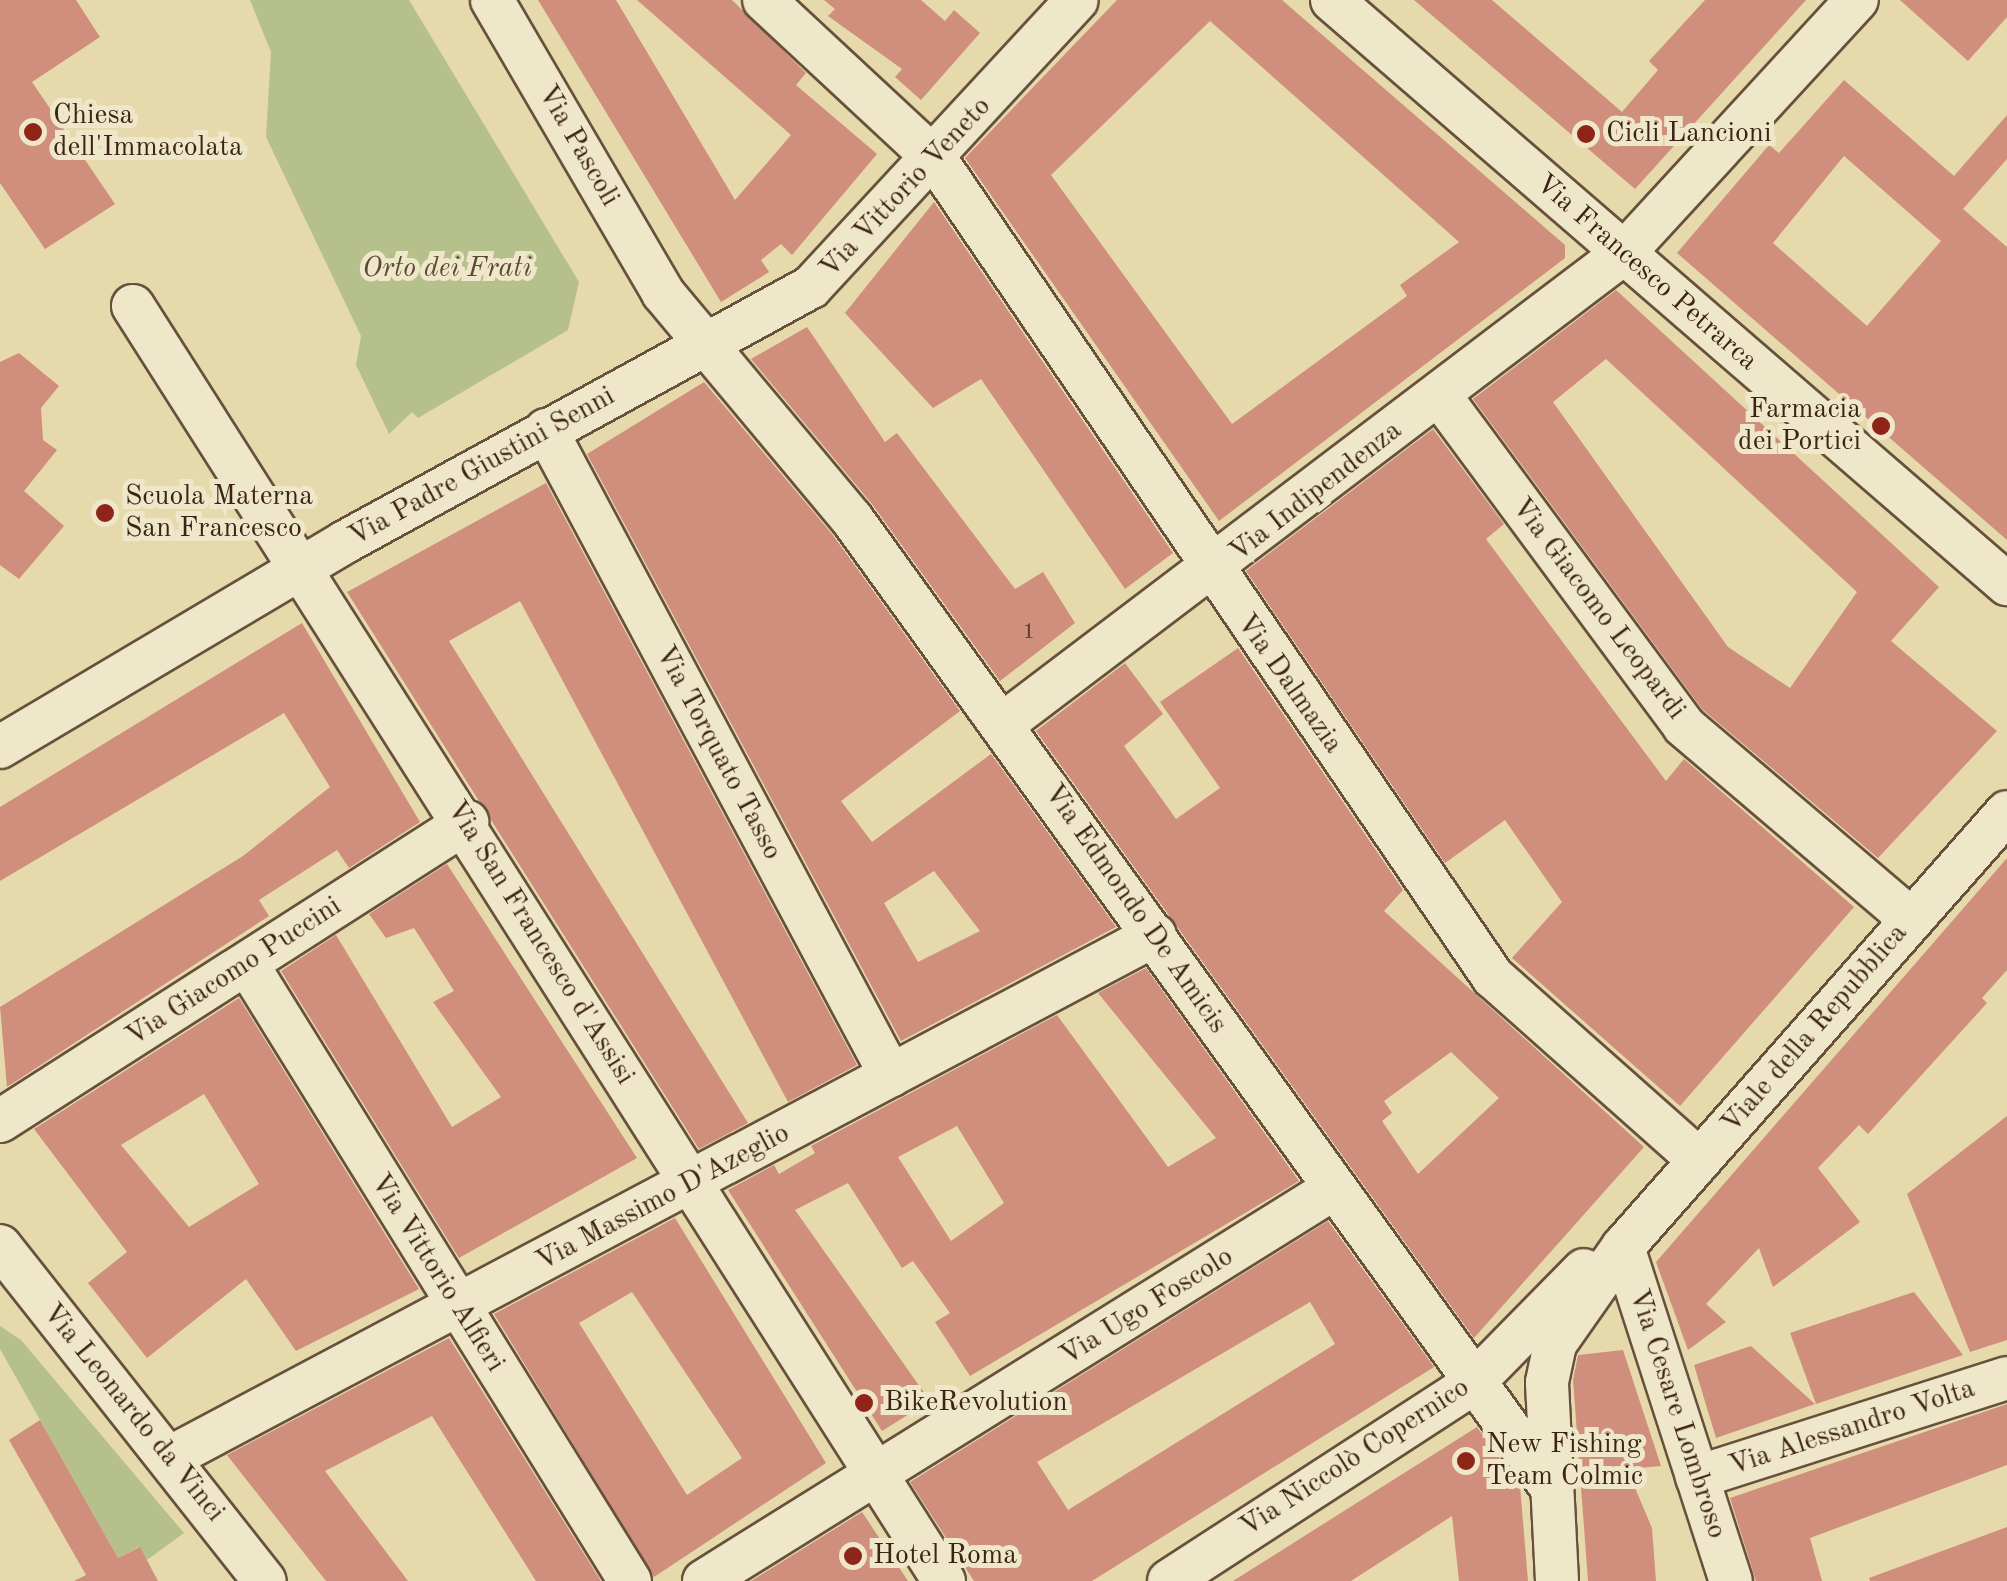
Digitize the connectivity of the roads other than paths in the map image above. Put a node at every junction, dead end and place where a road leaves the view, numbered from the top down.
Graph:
1 (492, 0) edge
2 (764, 0) edge
3 (1077, 0) edge
4 (1332, 0) edge
5 (1857, 0) edge
6 (936, 160) junction
7 (1624, 253) junction
8 (663, 294) junction
9 (133, 306) dead end
10 (708, 343) junction
11 (656, 371) junction
12 (1440, 396) junction
13 (546, 430) junction
14 (304, 566) junction
15 (1212, 573) junction
16 (2007, 584) edge
17 (1003, 724) junction
18 (0, 747) edge
19 (2007, 812) edge
20 (466, 822) junction
21 (1912, 920) junction
22 (1155, 935) junction
23 (247, 964) junction
24 (891, 1076) junction
25 (0, 1121) edge
26 (1699, 1160) junction
27 (688, 1184) junction
28 (1333, 1189) junction
29 (0, 1246) edge
30 (1623, 1247) junction
31 (458, 1307) junction
32 (2007, 1378) edge
33 (1471, 1385) junction
34 (170, 1458) junction
35 (877, 1478) junction
36 (1697, 1478) junction
37 (1549, 1484) junction
38 (266, 1581) edge
39 (630, 1581) edge
40 (704, 1581) edge
41 (944, 1581) edge
42 (1169, 1581) edge
43 (1557, 1581) edge
44 (1731, 1581) edge

1 - 8 street, Via Pascoli
2 - 6 street, Via Dalmazia
3 - 6 street, Via Vittorio Veneto
4 - 7 street, Via Francesco Petrarca
5 - 7 street, Via Indipendenza
6 - 10 street, Via Vittorio Veneto
6 - 15 street, Via Dalmazia
7 - 12 street, Via Indipendenza
7 - 16 street, Via Francesco Petrarca
8 - 10 street, Via Pascoli
8 - 11 street
9 - 14 street, Via San Francesco d'Assisi
10 - 11 street, Via Padre Giustini Senni
10 - 17 street, Via Edmondo De Amicis
11 - 13 street, Via Padre Giustini Senni
12 - 15 street, Via Indipendenza
12 - 21 street, Via Giacomo Leopardi
13 - 14 street, Via Padre Giustini Senni
13 - 24 street, Via Torquato Tasso
14 - 18 street, Via Padre Giustini Senni
14 - 20 street, Via San Francesco d'Assisi
15 - 17 street, Via Indipendenza
15 - 26 street, Via Dalmazia
17 - 22 street, Via Edmondo De Amicis
19 - 21 street, Viale della Repubblica
20 - 23 street, Via Giacomo Puccini
20 - 27 street, Via San Francesco d'Assisi
21 - 26 street, Viale della Repubblica
22 - 24 street, Via Massimo D'Azeglio
22 - 28 street, Via Edmondo De Amicis
23 - 25 street, Via Giacomo Puccini
23 - 31 street, Via Vittorio Alfieri
24 - 27 street, Via Massimo D'Azeglio
26 - 30 street, Viale della Repubblica
27 - 31 street, Via Massimo D'Azeglio
27 - 35 street, Via San Francesco d'Assisi
28 - 33 street, Via Edmondo De Amicis
28 - 35 street, Via Ugo Foscolo
29 - 34 street, Via Leonardo da Vinci
30 - 33 street, Via Niccolò Copernico
30 - 36 street, Via Cesare Lombroso
30 - 37 street
31 - 34 street, Via Massimo D'Azeglio
31 - 39 street, Via Vittorio Alfieri
32 - 36 street, Via Alessandro Volta
33 - 37 street, Via Edmondo De Amicis
33 - 42 street, Via Niccolò Copernico
34 - 38 street, Via Leonardo da Vinci
35 - 40 street, Via Ugo Foscolo
35 - 41 street, Via San Francesco d'Assisi
36 - 44 street, Via Cesare Lombroso
37 - 43 street

